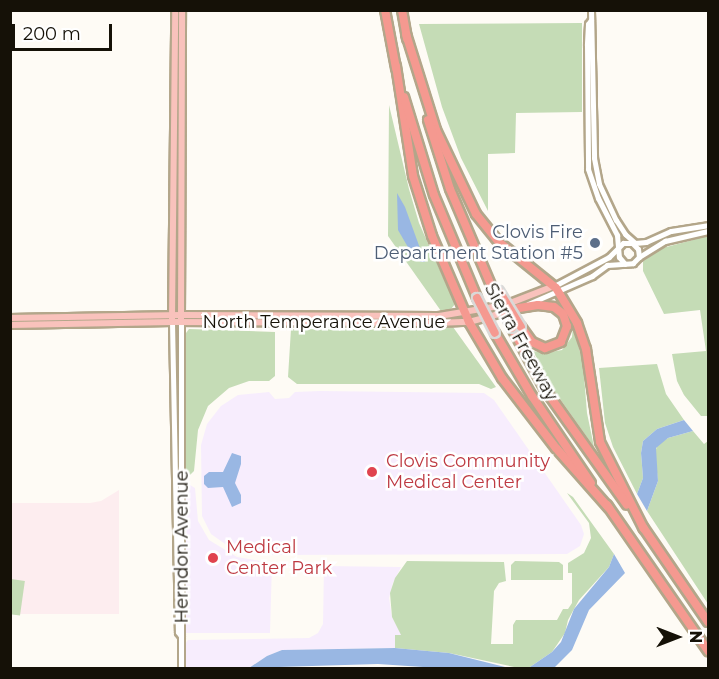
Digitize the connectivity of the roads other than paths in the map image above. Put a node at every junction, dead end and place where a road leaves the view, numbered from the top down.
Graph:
1 (175, 10) edge
2 (182, 10) edge
3 (385, 10) edge
4 (402, 10) edge
5 (591, 10) edge
6 (591, 20) junction
7 (406, 34) junction
8 (396, 66) junction
9 (177, 115) junction
10 (708, 225) edge
11 (708, 231) edge
12 (632, 243) junction
13 (618, 247) junction
14 (639, 257) junction
15 (626, 264) junction
16 (556, 289) junction
17 (497, 292) junction
18 (519, 308) junction
19 (465, 313) junction
20 (10, 318) edge
21 (172, 319) junction
22 (181, 319) junction
23 (469, 322) junction
24 (10, 325) edge
25 (608, 507) junction
26 (644, 529) junction
27 (708, 622) edge
28 (181, 636) junction
29 (708, 651) edge
30 (181, 669) edge

1 - 9 main road
2 - 9 main road, Herndon Avenue
3 - 8 highway, Sierra Freeway
4 - 7 highway
5 - 6 main road
6 - 12 main road
6 - 13 main road
7 - 16 highway
7 - 17 highway
8 - 19 highway
8 - 25 highway, Sierra Freeway, bridge
9 - 21 main road, Herndon Avenue
9 - 22 main road, Herndon Avenue
10 - 12 main road
11 - 14 main road
12 - 13 main road
12 - 14 main road
13 - 15 main road
13 - 16 main road, North Temperance Avenue
14 - 15 main road
15 - 16 main road, North Temperance Avenue
16 - 18 main road, North Temperance Avenue
16 - 19 main road, North Temperance Avenue
16 - 26 highway
17 - 18 highway, bridge
17 - 26 highway, Sierra Freeway, bridge
18 - 23 main road, North Temperance Avenue
19 - 22 main road, North Temperance Avenue
19 - 23 highway
20 - 21 main road, North Temperance Avenue
21 - 22 main road, North Temperance Avenue
21 - 24 main road, North Temperance Avenue
21 - 28 main road, Herndon Avenue
22 - 23 main road, North Temperance Avenue
22 - 28 main road, Herndon Avenue
23 - 25 highway
25 - 29 highway, Sierra Freeway
26 - 27 highway, Sierra Freeway
28 - 30 main road

